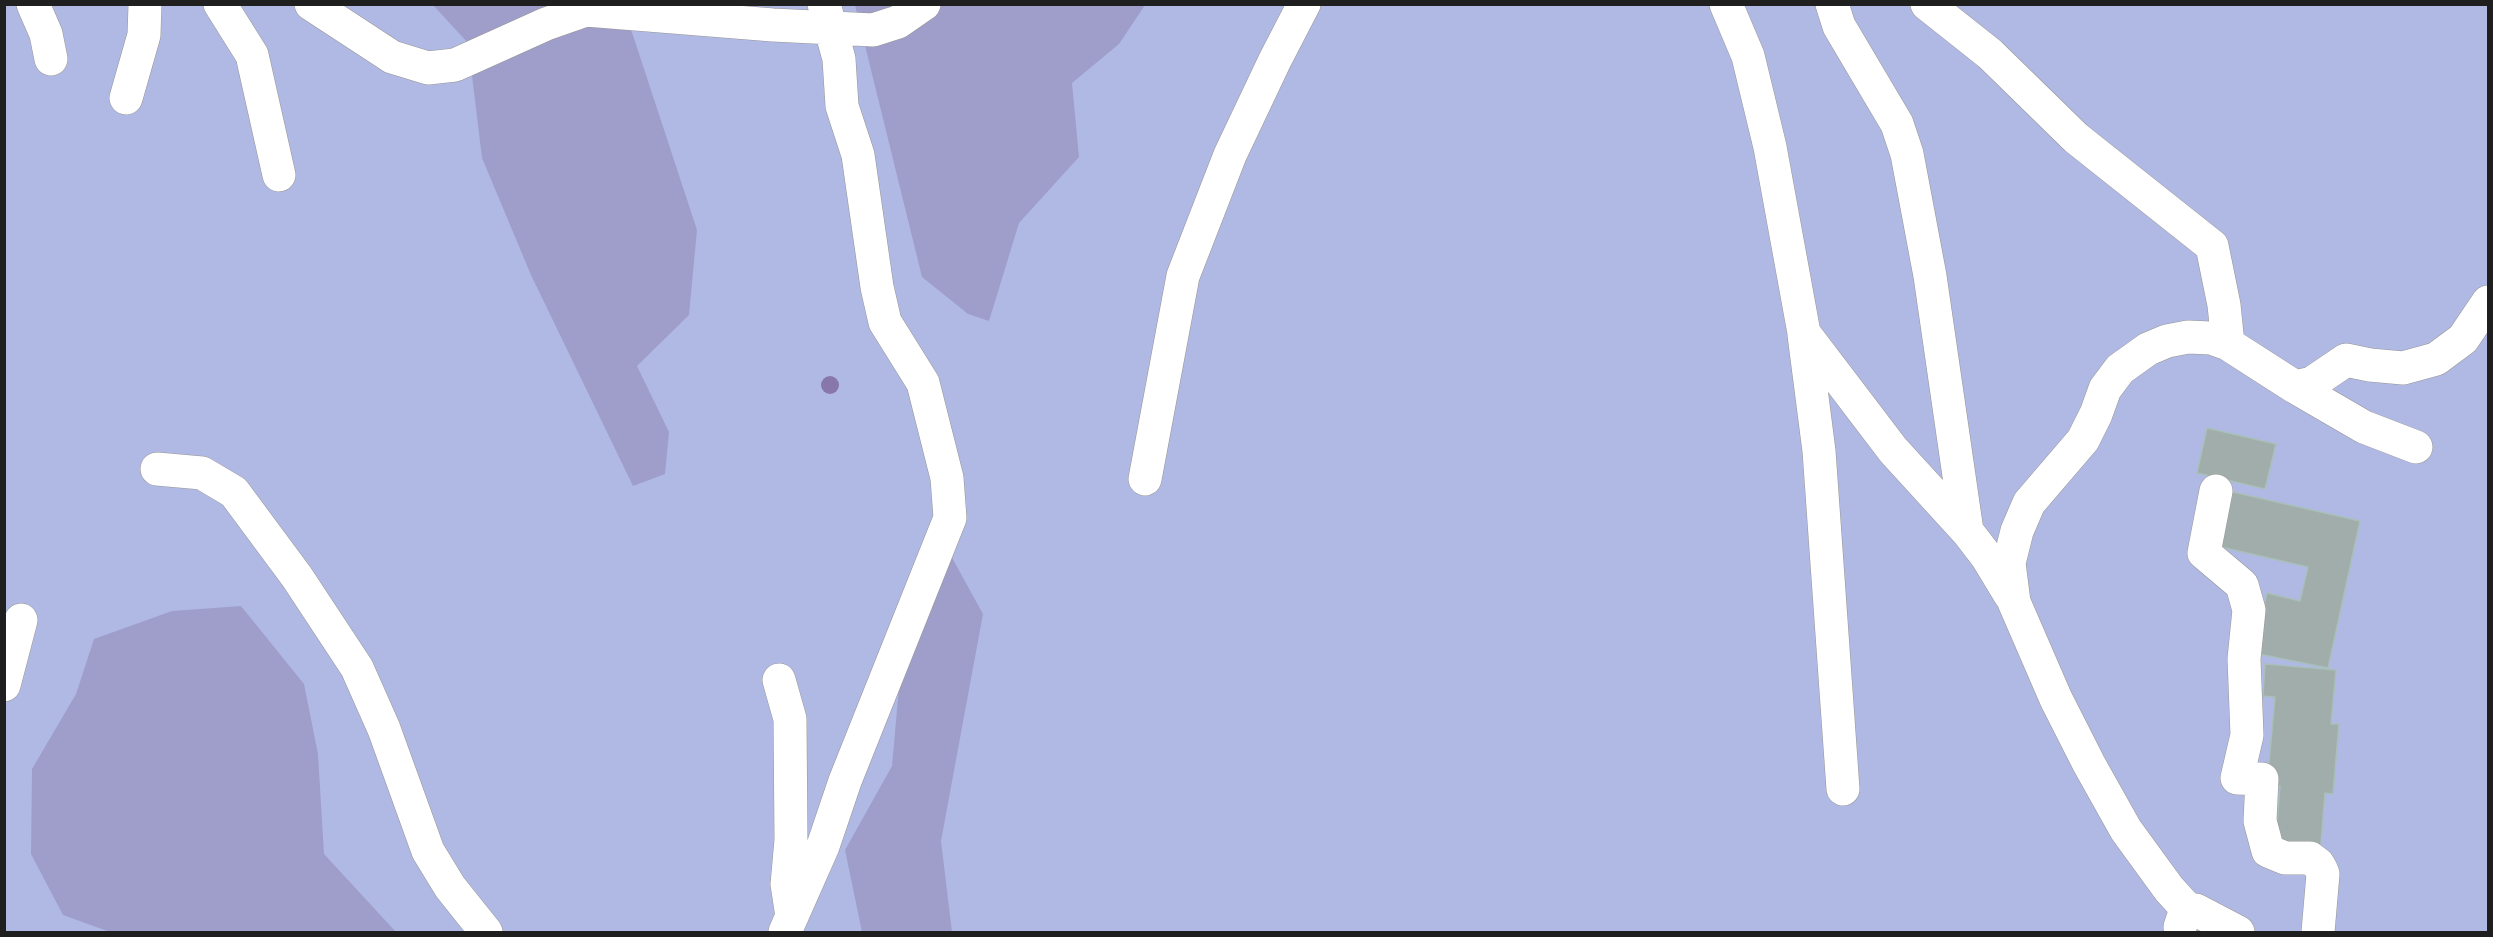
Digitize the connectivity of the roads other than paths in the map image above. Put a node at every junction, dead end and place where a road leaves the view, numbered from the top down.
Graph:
1 (33, 4) edge
2 (145, 4) edge
3 (220, 4) edge
4 (311, 4) edge
5 (924, 4) edge
6 (1304, 4) edge
7 (1726, 4) edge
8 (1832, 4) edge
9 (1927, 4) edge
10 (826, 16) edge
11 (51, 59) dead end
12 (126, 98) dead end
13 (279, 175) dead end
14 (2488, 302) edge
15 (1804, 333) junction
16 (2228, 344) junction
17 (2295, 387) junction
18 (2416, 447) dead end
19 (157, 469) dead end
20 (1145, 479) dead end
21 (2216, 491) dead end
22 (1967, 531) junction
23 (2014, 602) junction
24 (21, 620) dead end
25 (779, 680) dead end
26 (4, 685) edge
27 (1843, 789) dead end
28 (2184, 922) edge
29 (789, 924) edge
30 (486, 933) edge
31 (2238, 933) edge
32 (2318, 933) edge

1 - 11 lane
2 - 12 lane
3 - 13 lane
4 - 10 lane
5 - 10 lane
6 - 20 lane
7 - 15 lane
8 - 22 lane
9 - 16 lane
10 - 29 lane
14 - 17 lane
15 - 22 lane
15 - 27 lane
16 - 17 lane
16 - 23 lane
17 - 18 lane
19 - 30 lane
21 - 32 lane
22 - 23 lane
23 - 28 lane
24 - 26 lane
25 - 29 lane
28 - 31 lane

